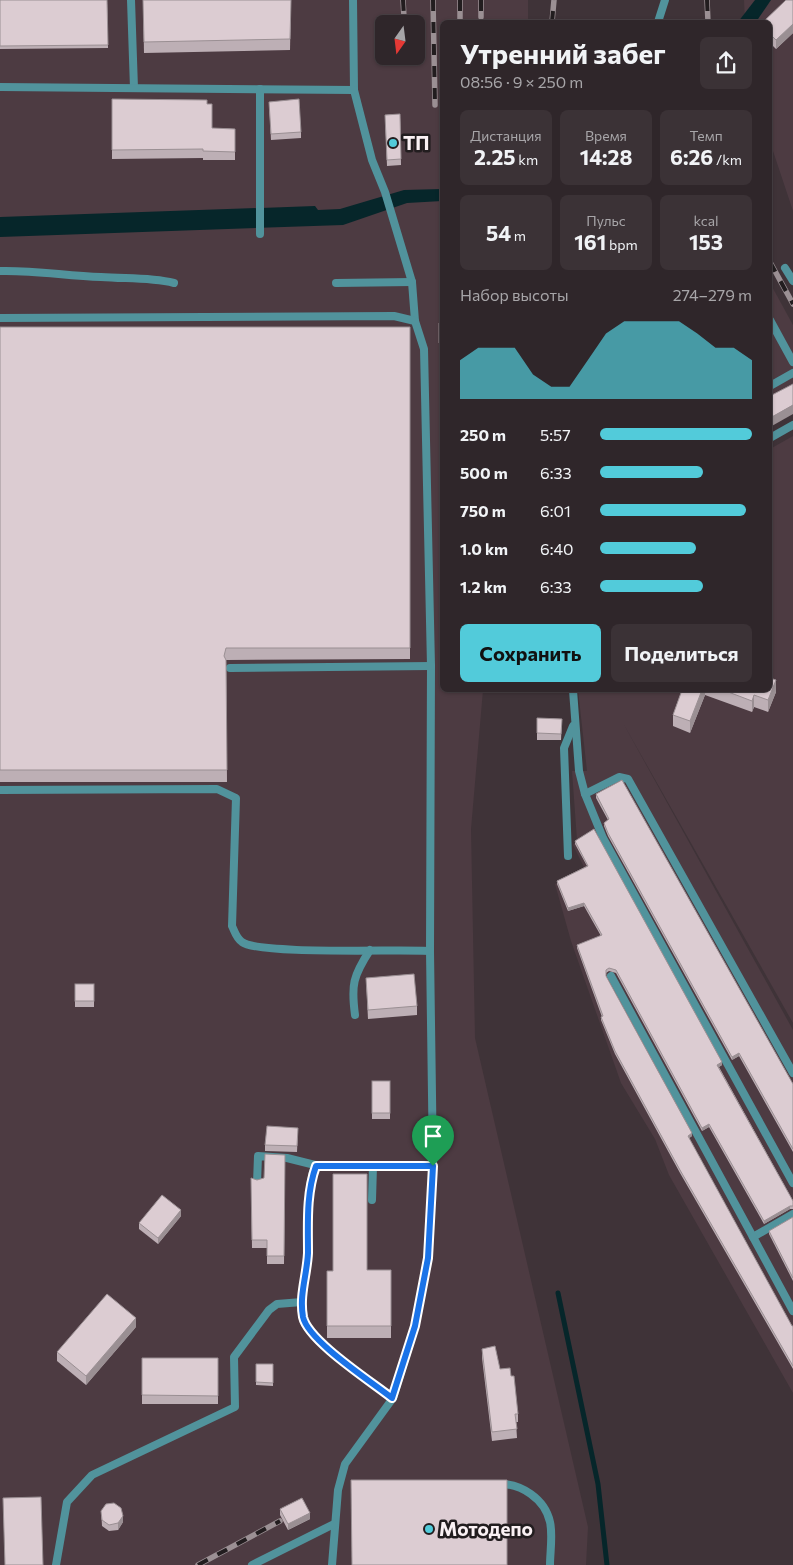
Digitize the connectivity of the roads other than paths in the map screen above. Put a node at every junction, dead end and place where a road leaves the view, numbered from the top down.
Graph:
1 (131, 0) edge
2 (353, 0) edge
3 (665, 0) edge
4 (659, 20) edge
5 (0, 87) edge
6 (134, 88) junction
7 (260, 89) junction
8 (354, 90) junction
9 (260, 234) dead end
10 (786, 268) dead end
11 (0, 271) edge
12 (793, 281) edge
13 (412, 282) junction
14 (174, 283) dead end
15 (336, 283) dead end
16 (0, 318) edge
17 (415, 320) junction
18 (772, 324) edge
19 (793, 362) edge
20 (793, 373) edge
21 (772, 385) edge
22 (793, 425) edge
23 (772, 437) edge
24 (431, 666) junction
25 (230, 668) dead end
26 (573, 692) edge
27 (574, 724) junction
28 (0, 790) edge
29 (585, 794) junction
30 (568, 856) dead end
31 (370, 950) junction
32 (430, 951) junction
33 (611, 976) dead end
34 (354, 1015) dead end
35 (793, 1072) edge
36 (316, 1166) junction
37 (373, 1166) junction
38 (433, 1166) junction
39 (257, 1183) edge
40 (793, 1183) edge
41 (372, 1200) dead end
42 (793, 1214) edge
43 (753, 1238) junction
44 (302, 1302) junction
45 (793, 1311) edge
46 (392, 1398) junction
47 (488, 1484) edge
48 (334, 1524) junction
49 (56, 1565) edge
50 (252, 1565) edge
51 (332, 1565) edge
52 (550, 1565) edge

1 - 6 lane
2 - 8 lane
3 - 4 lane
5 - 6 lane
6 - 7 lane
7 - 8 lane
7 - 9 lane
8 - 13 lane
10 - 12 lane
11 - 14 lane
13 - 15 lane
13 - 17 lane
16 - 17 lane
17 - 24 lane
18 - 19 lane
20 - 21 lane
22 - 23 lane
24 - 25 lane
24 - 32 lane
26 - 27 lane
27 - 29 lane
27 - 30 lane
28 - 31 lane
29 - 35 lane
29 - 40 lane
31 - 32 lane
31 - 34 lane
32 - 38 lane
33 - 43 lane
36 - 37 lane
36 - 39 lane
36 - 44 lane
37 - 38 lane
37 - 41 lane
38 - 46 lane
42 - 43 lane
43 - 45 lane
44 - 46 lane
44 - 49 lane
46 - 48 lane
47 - 52 lane
48 - 50 lane
48 - 51 lane

